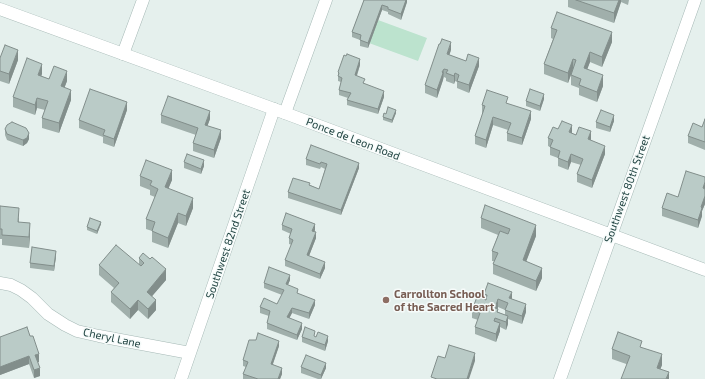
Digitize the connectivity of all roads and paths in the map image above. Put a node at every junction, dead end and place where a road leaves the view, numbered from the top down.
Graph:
1 (142, 0) edge
2 (326, 0) edge
3 (695, 0) edge
4 (0, 9) edge
5 (123, 54) junction
6 (280, 111) junction
7 (611, 234) junction
8 (705, 270) edge
9 (0, 283) edge
10 (190, 353) junction
11 (181, 379) edge
12 (560, 379) edge

1 - 5 street
2 - 6 street, Southwest 82nd Street
3 - 7 street, Southwest 80th Street
4 - 5 street, Ponce de Leon Road
5 - 6 street, Ponce de Leon Road
6 - 7 street, Ponce de Leon Road
6 - 10 street, Southwest 82nd Street
7 - 8 street, Ponce de Leon Road
7 - 12 street, Southwest 80th Street
9 - 10 street, Cheryl Lane
10 - 11 street, Southwest 82nd Street

